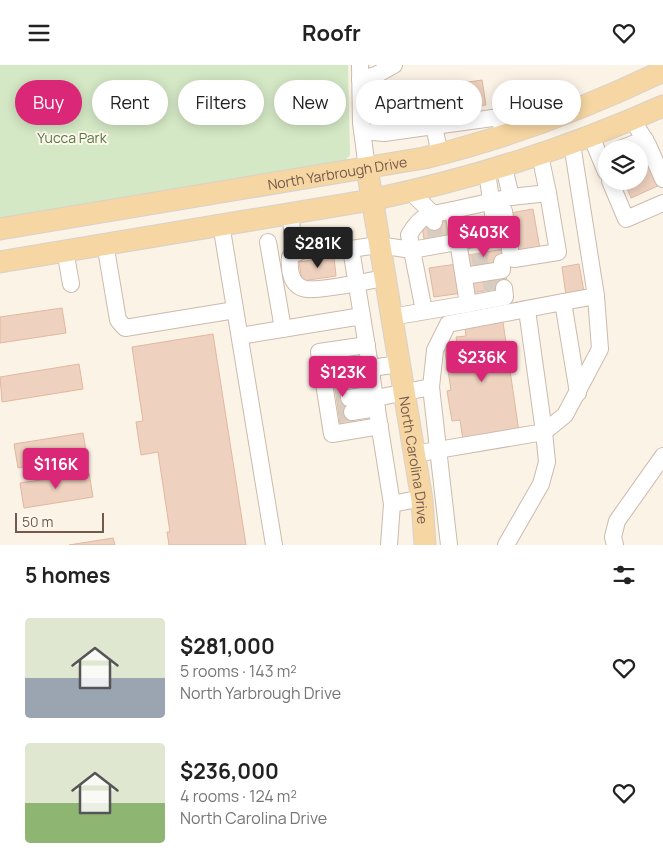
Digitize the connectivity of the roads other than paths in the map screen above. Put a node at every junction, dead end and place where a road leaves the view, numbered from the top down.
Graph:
1 (394, 65) edge
2 (663, 71) edge
3 (360, 72) edge
4 (663, 106) edge
5 (581, 109) edge
6 (632, 119) junction
7 (383, 125) edge
8 (535, 125) edge
9 (565, 125) edge
10 (434, 126) junction
11 (362, 131) junction
12 (384, 133) junction
13 (503, 136) junction
14 (591, 137) junction
15 (645, 139) joint
16 (572, 144) junction
17 (598, 150) edge
18 (440, 155) junction
19 (540, 155) junction
20 (366, 168) junction
21 (496, 170) junction
22 (663, 179) edge
23 (614, 190) edge
24 (410, 191) junction
25 (548, 193) junction
26 (502, 199) junction
27 (371, 200) junction
28 (663, 203) edge
29 (453, 210) junction
30 (290, 213) junction
31 (221, 224) junction
32 (0, 229) edge
33 (436, 230) junction
34 (268, 241) dead end
35 (105, 243) junction
36 (458, 243) junction
37 (378, 245) junction
38 (351, 249) junction
39 (65, 250) junction
40 (412, 250) junction
41 (292, 256) junction
42 (0, 262) edge
43 (272, 263) junction
44 (492, 268) junction
45 (464, 276) junction
46 (384, 278) junction
47 (356, 283) junction
48 (71, 284) dead end
49 (596, 296) junction
50 (563, 302) junction
51 (468, 304) junction
52 (235, 310) junction
53 (527, 310) junction
54 (424, 311) junction
55 (362, 316) junction
56 (390, 317) junction
57 (283, 329) junction
58 (240, 336) junction
59 (367, 345) junction
60 (399, 364) junction
61 (371, 373) junction
62 (335, 383) junction
63 (431, 387) junction
64 (404, 393) junction
65 (578, 393) junction
66 (376, 400) junction
67 (339, 407) junction
68 (380, 426) junction
69 (544, 432) junction
70 (438, 451) junction
71 (414, 454) junction
72 (663, 456) edge
73 (422, 498) junction
74 (392, 504) junction
75 (274, 545) edge
76 (388, 545) edge
77 (425, 545) edge
78 (449, 545) edge
79 (506, 545) edge
80 (615, 545) edge

1 - 3 street
2 - 5 main road, North Yarbrough Drive
3 - 11 street
4 - 6 main road
6 - 14 main road
6 - 15 street
7 - 12 street
8 - 13 main road, North Yarbrough Drive
9 - 16 main road
10 - 12 street
10 - 13 street
10 - 18 street
11 - 12 street
11 - 20 street
13 - 18 main road, North Yarbrough Drive
14 - 16 main road
14 - 17 street
15 - 22 street
16 - 19 main road
16 - 49 street
18 - 20 main road, North Yarbrough Drive
19 - 21 main road
19 - 25 street
20 - 27 main road, North Carolina Drive
20 - 32 main road, North Yarbrough Drive
21 - 24 main road
21 - 26 street
23 - 28 street
24 - 27 main road
24 - 33 street
25 - 26 street
25 - 26 street
26 - 29 street
26 - 44 street
27 - 30 main road
27 - 37 main road, North Carolina Drive
29 - 33 street
29 - 36 street
30 - 31 main road
30 - 41 street
31 - 35 main road
31 - 52 street
33 - 36 street
33 - 40 street
33 - 40 street
34 - 43 street
35 - 39 main road
35 - 52 street
36 - 44 street
36 - 45 street
37 - 38 street
37 - 40 street
37 - 46 main road, North Carolina Drive
38 - 41 street
38 - 47 street
39 - 42 main road
39 - 48 street
40 - 54 street
41 - 43 street
41 - 47 street
43 - 57 street
44 - 45 street
44 - 51 street
45 - 51 street
46 - 47 street
46 - 56 main road, North Carolina Drive
47 - 55 street
49 - 50 street
49 - 65 street
50 - 53 street
50 - 65 street
51 - 54 street
52 - 58 street
53 - 63 street
53 - 69 street
54 - 56 street
55 - 57 street
55 - 59 street
56 - 60 main road, North Carolina Drive
57 - 58 street
58 - 75 street
59 - 61 street
59 - 62 street
60 - 61 street
60 - 64 main road, North Carolina Drive
61 - 62 street
61 - 66 street
62 - 67 street
63 - 64 street
63 - 70 street
64 - 66 street
64 - 71 main road, North Carolina Drive
65 - 69 street
66 - 67 street
66 - 68 street
67 - 68 street
68 - 74 street
69 - 70 street
69 - 79 street
70 - 71 street
70 - 78 street
71 - 73 main road, North Carolina Drive
72 - 80 street
73 - 74 street
73 - 77 main road, North Carolina Drive
74 - 76 street

